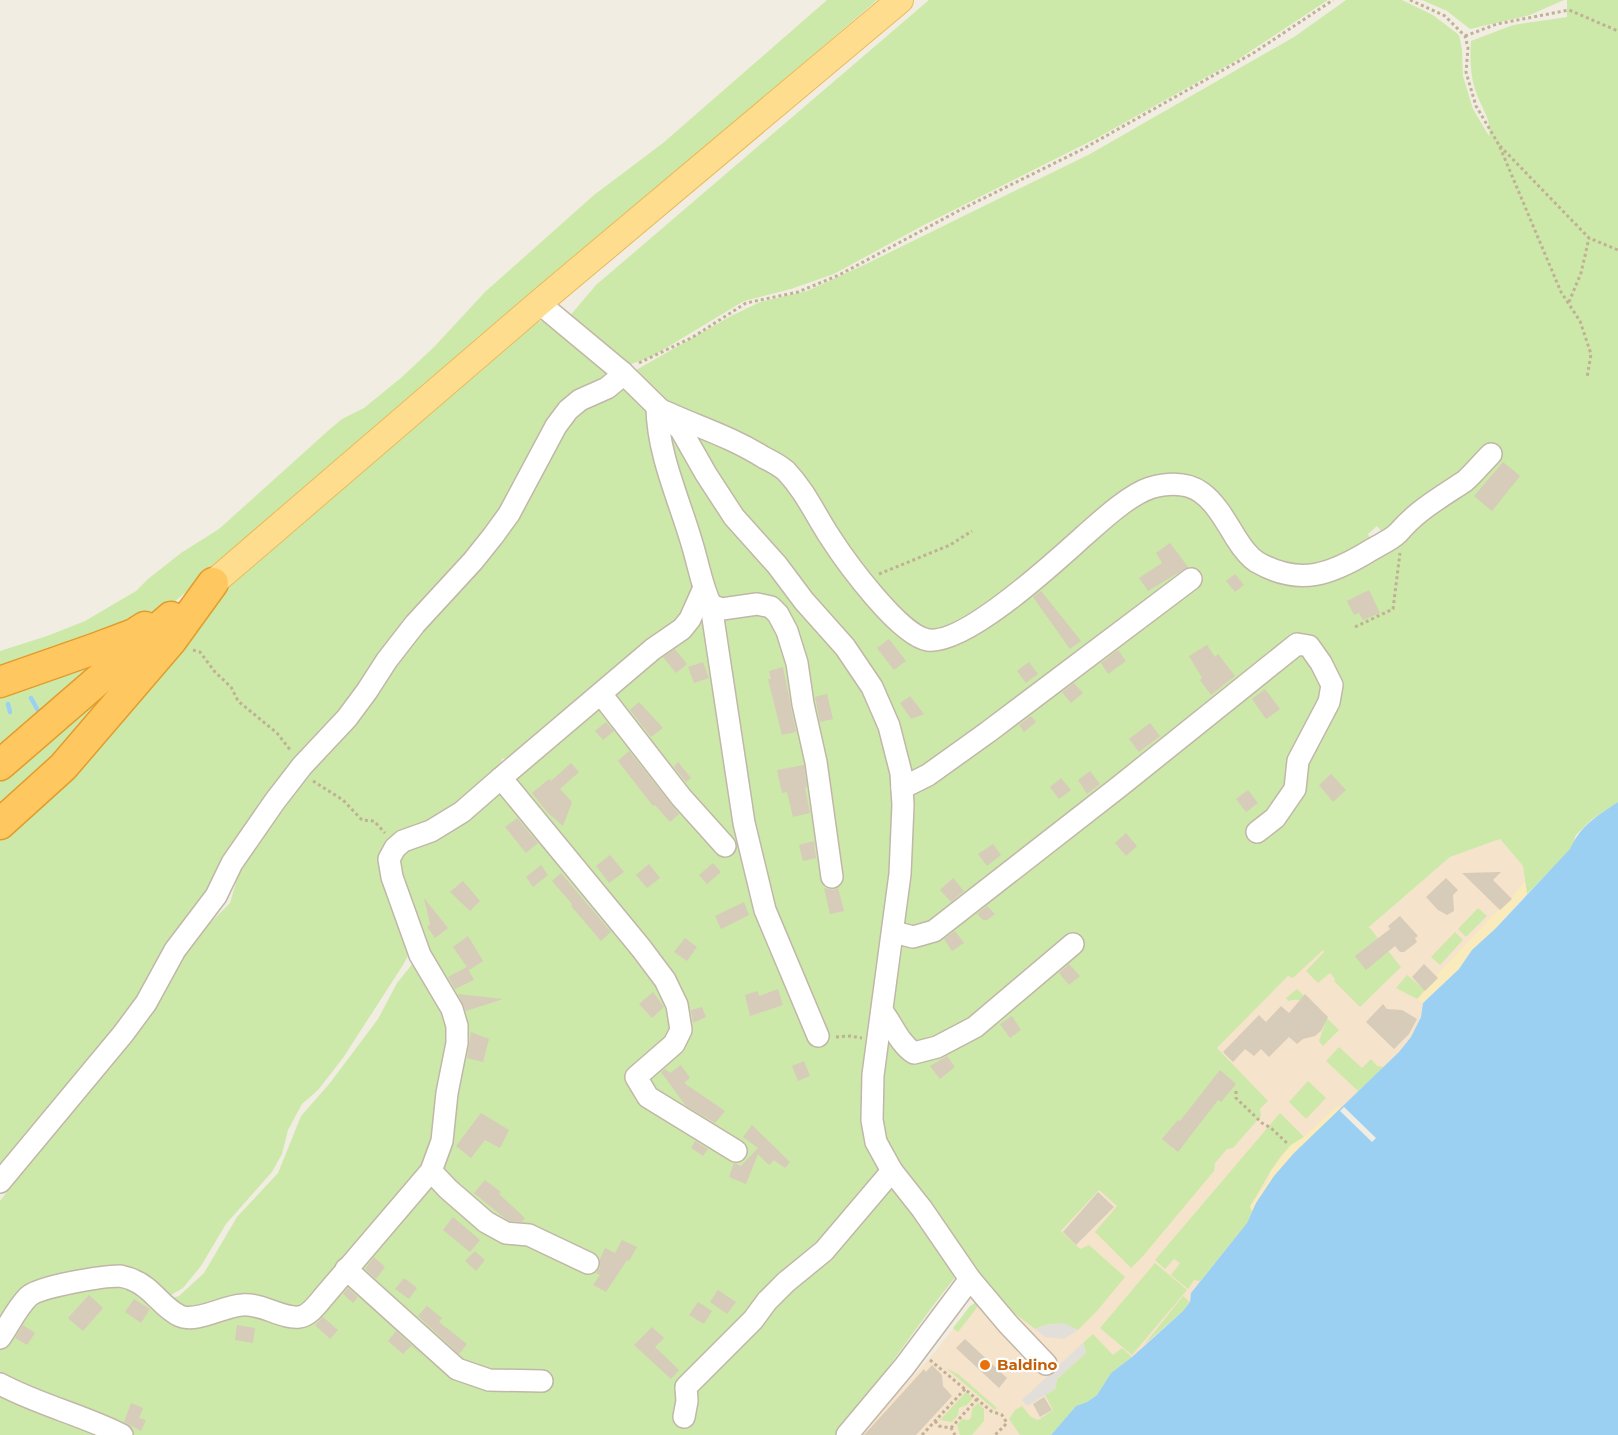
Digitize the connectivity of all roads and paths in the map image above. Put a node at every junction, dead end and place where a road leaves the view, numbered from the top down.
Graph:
1 (900, 0) edge
2 (1333, 0) edge
3 (1410, 0) edge
4 (1618, 31) edge
5 (1465, 36) junction
6 (1499, 145) junction
7 (1589, 238) junction
8 (1618, 250) edge
9 (539, 303) junction
10 (1569, 304) junction
11 (622, 372) junction
12 (1587, 378) dead end
13 (657, 408) junction
14 (1491, 454) dead end
15 (972, 531) dead end
16 (1397, 534) junction
17 (1191, 579) dead end
18 (864, 581) junction
19 (213, 582) junction
20 (707, 598) junction
21 (1355, 627) dead end
22 (171, 641) junction
23 (0, 682) edge
24 (601, 694) junction
25 (0, 765) edge
26 (302, 766) junction
27 (501, 778) junction
28 (902, 788) junction
29 (0, 824) edge
30 (1257, 832) dead end
31 (725, 846) dead end
32 (395, 848) junction
33 (832, 877) dead end
34 (894, 932) junction
35 (1073, 944) dead end
36 (882, 1011) junction
37 (818, 1036) joint
38 (877, 1045) junction
39 (1236, 1091) dead end
40 (1287, 1143) dead end
41 (736, 1151) dead end
42 (431, 1171) junction
43 (892, 1171) junction
44 (0, 1182) edge
45 (588, 1263) dead end
46 (346, 1269) junction
47 (970, 1280) junction
48 (0, 1338) edge
49 (918, 1349) junction
50 (1046, 1364) dead end
51 (542, 1381) dead end
52 (0, 1384) edge
53 (965, 1389) junction
54 (977, 1399) junction
55 (684, 1417) dead end
56 (934, 1421) junction
57 (951, 1428) junction
58 (926, 1431) junction
59 (122, 1435) edge
60 (847, 1435) edge
61 (922, 1435) edge
62 (930, 1435) edge
63 (955, 1435) edge
64 (995, 1435) edge

1 - 9 main road
2 - 11 path
3 - 5 path
4 - 5 path
5 - 6 path
6 - 7 path
6 - 10 path
7 - 8 path
7 - 10 path
9 - 11 lane
9 - 19 main road
10 - 12 path
11 - 13 lane
11 - 26 lane
13 - 18 lane
13 - 20 lane
13 - 28 lane
14 - 16 lane
15 - 18 path
16 - 18 lane
16 - 21 path
17 - 28 lane
19 - 22 highway
19 - 23 highway
19 - 25 highway
20 - 24 lane
20 - 33 lane
20 - 37 lane
22 - 26 path
22 - 29 highway
24 - 27 lane
24 - 31 lane
26 - 32 path
26 - 44 lane
27 - 32 lane
27 - 41 lane
28 - 34 lane
30 - 34 lane
32 - 42 lane
34 - 36 lane
35 - 36 lane
36 - 38 lane
37 - 38 path
38 - 43 lane
39 - 40 path
42 - 45 lane
42 - 46 lane
43 - 47 lane
43 - 55 lane
46 - 48 lane
46 - 51 lane
47 - 49 lane
47 - 50 lane
49 - 53 path
49 - 60 lane
52 - 59 lane
53 - 54 path
53 - 56 path
54 - 57 path
54 - 64 path
56 - 57 path
56 - 58 path
57 - 63 path
58 - 61 path
58 - 62 path

